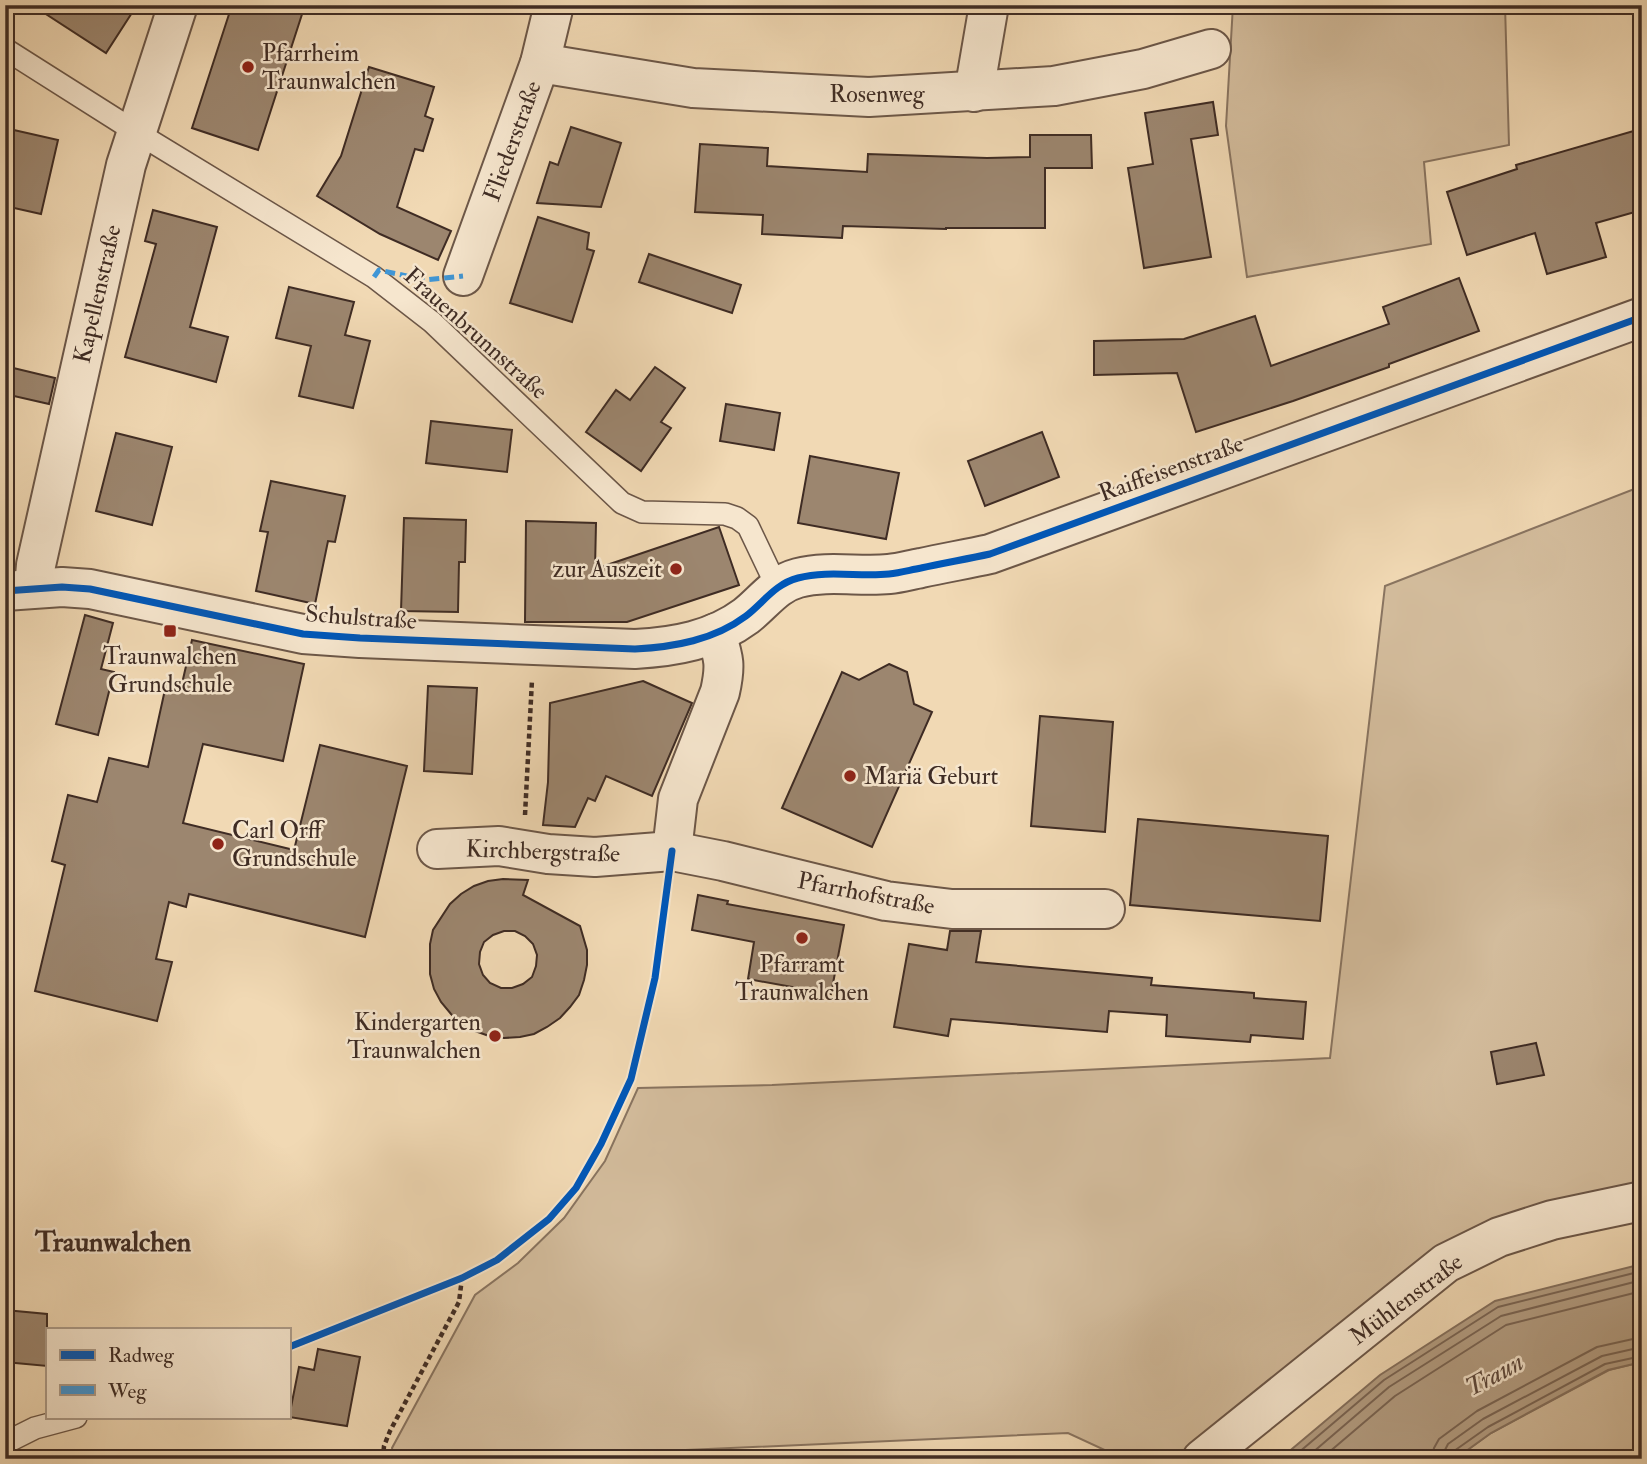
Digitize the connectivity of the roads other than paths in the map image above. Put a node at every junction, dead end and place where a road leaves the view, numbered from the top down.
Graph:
1 (178, 5) edge
2 (554, 5) edge
3 (989, 5) edge
4 (5, 49) edge
5 (1211, 49) dead end
6 (540, 64) junction
7 (974, 92) junction
8 (136, 132) junction
9 (463, 276) dead end
10 (1642, 317) edge
11 (777, 587) junction
12 (20, 590) edge
13 (716, 633) junction
14 (437, 849) dead end
15 (672, 851) junction
16 (1105, 909) dead end
17 (1642, 1201) edge
18 (72, 1418) edge
19 (5, 1443) edge
20 (1202, 1459) edge

1 - 8 street, Kapellenstraße
2 - 6 street, Fliederstraße
3 - 7 street
4 - 8 lane, Frauenbrunnstraße
5 - 7 street, Rosenweg
6 - 7 street, Rosenweg
6 - 9 street, Fliederstraße
8 - 11 lane, Frauenbrunnstraße
8 - 12 street, Kapellenstraße
10 - 11 street, Raiffeisenstraße
11 - 13 street, Raiffeisenstraße
12 - 13 street, Schulstraße
13 - 15 street
14 - 15 street, Kirchbergstraße
15 - 16 street, Pfarrhofstraße
17 - 20 street, Mühlenstraße
18 - 19 lane

